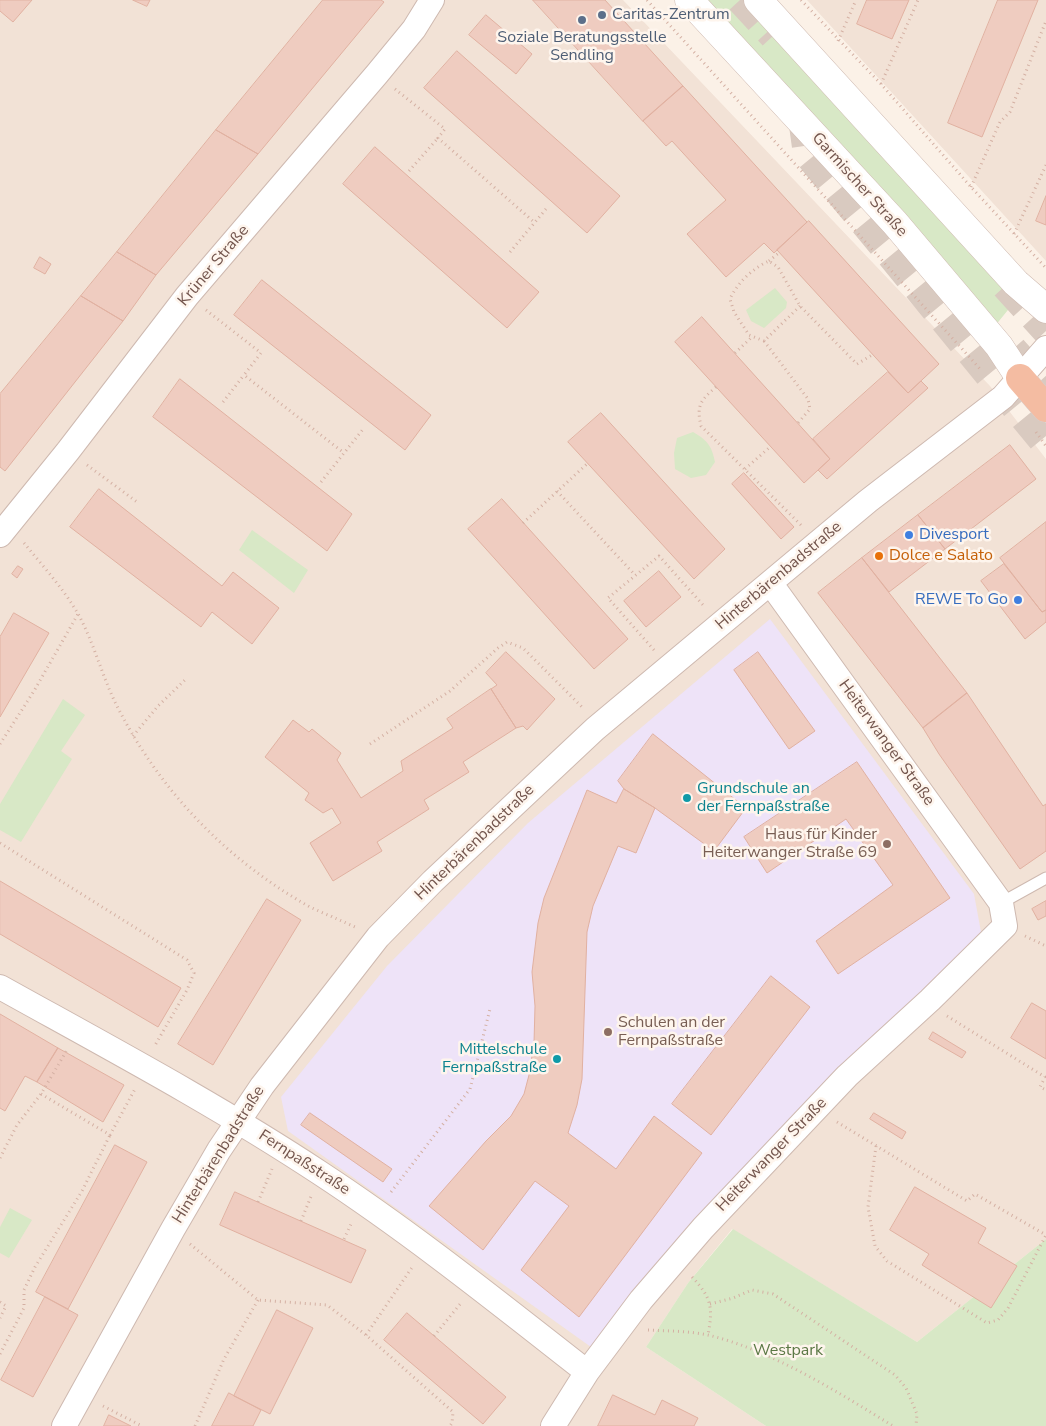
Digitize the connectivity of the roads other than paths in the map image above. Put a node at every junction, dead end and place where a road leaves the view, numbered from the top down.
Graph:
1 (432, 0) edge
2 (689, 0) edge
3 (758, 0) edge
4 (1046, 309) edge
5 (1046, 348) edge
6 (1011, 387) junction
7 (1046, 408) edge
8 (4, 530) edge
9 (771, 584) junction
10 (1046, 878) edge
11 (1001, 903) junction
12 (0, 987) edge
13 (240, 1121) junction
14 (587, 1372) junction
15 (64, 1426) edge
16 (553, 1426) edge

1 - 8 street, Krüner Straße
2 - 6 street, Garmischer Straße
3 - 4 street
5 - 6 street, Hinterbärenbadstraße
6 - 7 highway
6 - 9 street, Hinterbärenbadstraße
9 - 11 street, Heiterwanger Straße
9 - 13 street, Hinterbärenbadstraße
10 - 11 lane
11 - 14 street, Heiterwanger Straße
12 - 13 street, Fernpaßstraße
13 - 14 street, Fernpaßstraße
13 - 15 street, Hinterbärenbadstraße
14 - 16 street, Heiterwanger Straße

